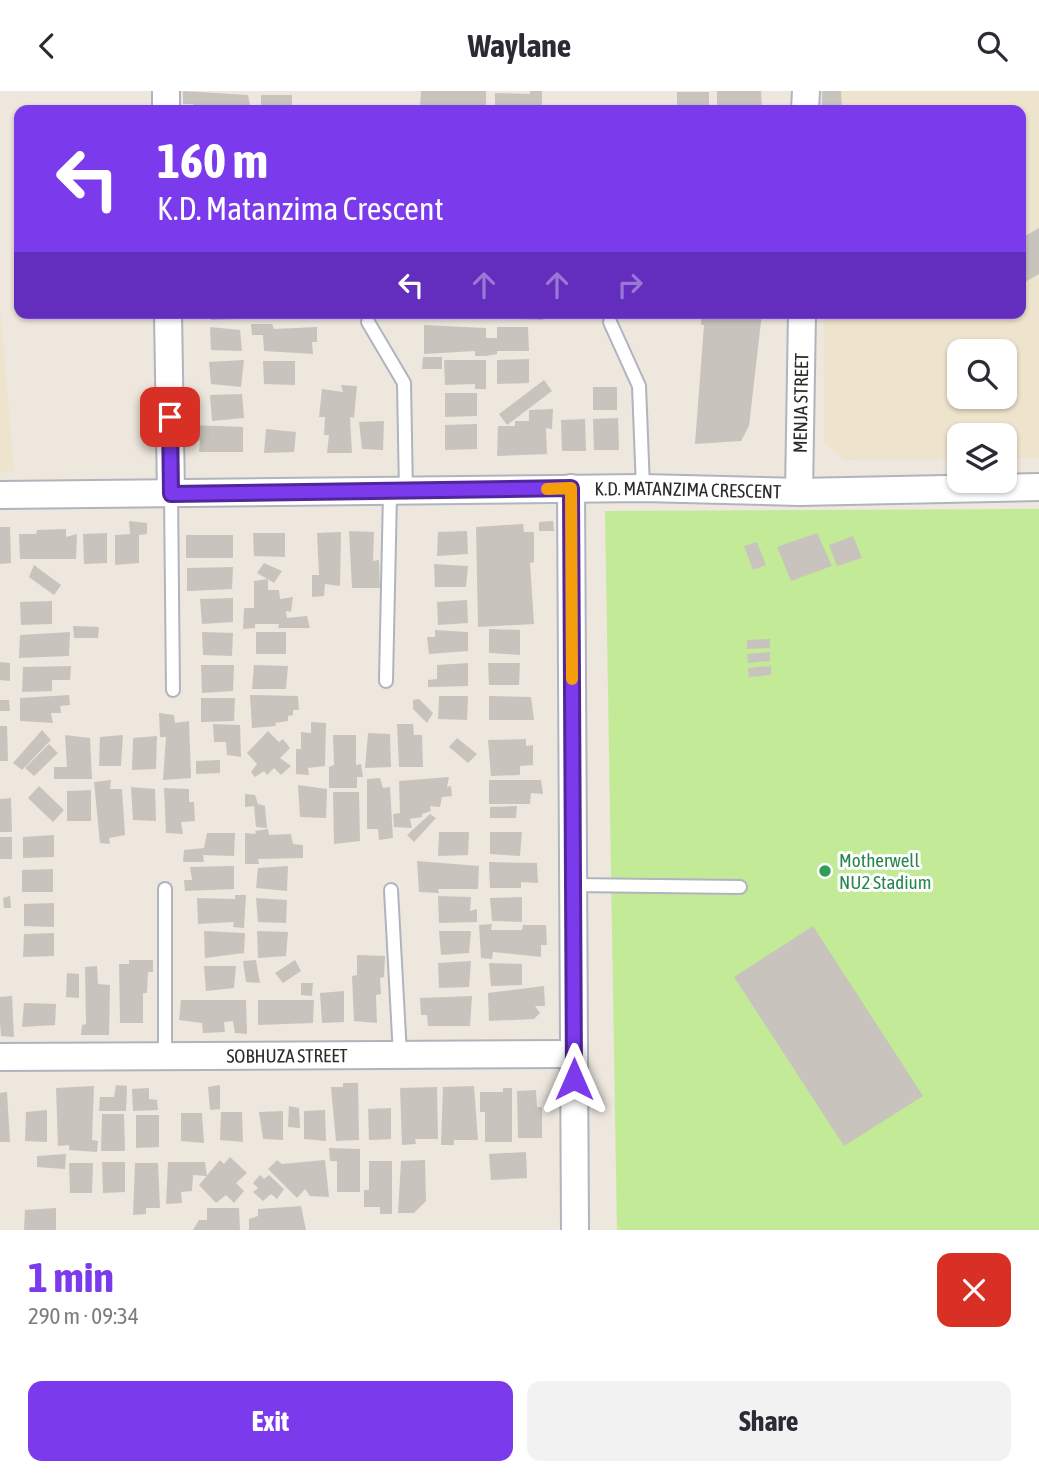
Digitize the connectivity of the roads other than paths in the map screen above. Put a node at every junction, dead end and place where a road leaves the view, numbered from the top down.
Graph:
1 (169, 319) edge
2 (802, 319) edge
3 (368, 322) dead end
4 (610, 322) dead end
5 (1039, 487) edge
6 (571, 488) junction
7 (643, 488) junction
8 (799, 492) junction
9 (398, 493) junction
10 (171, 494) junction
11 (0, 495) edge
12 (386, 681) dead end
13 (173, 690) dead end
14 (572, 885) junction
15 (740, 887) dead end
16 (165, 890) dead end
17 (391, 890) dead end
18 (573, 1054) junction
19 (400, 1055) junction
20 (0, 1056) edge
21 (165, 1056) junction
22 (575, 1230) edge

1 - 10 street
2 - 8 street, MENJA STREET
3 - 9 lane
4 - 7 lane
5 - 8 street, K.D. MATANZIMA CRESCENT
6 - 7 street, K.D. MATANZIMA CRESCENT
6 - 9 street, K.D. MATANZIMA CRESCENT
6 - 14 street
7 - 8 street, K.D. MATANZIMA CRESCENT
9 - 10 street, K.D. MATANZIMA CRESCENT
9 - 12 lane
10 - 11 street, K.D. MATANZIMA CRESCENT
10 - 13 lane
14 - 15 lane
14 - 18 street
16 - 21 lane
17 - 19 lane
18 - 19 street, SOBHUZA STREET
18 - 22 street
19 - 21 street, SOBHUZA STREET
20 - 21 street, SOBHUZA STREET

